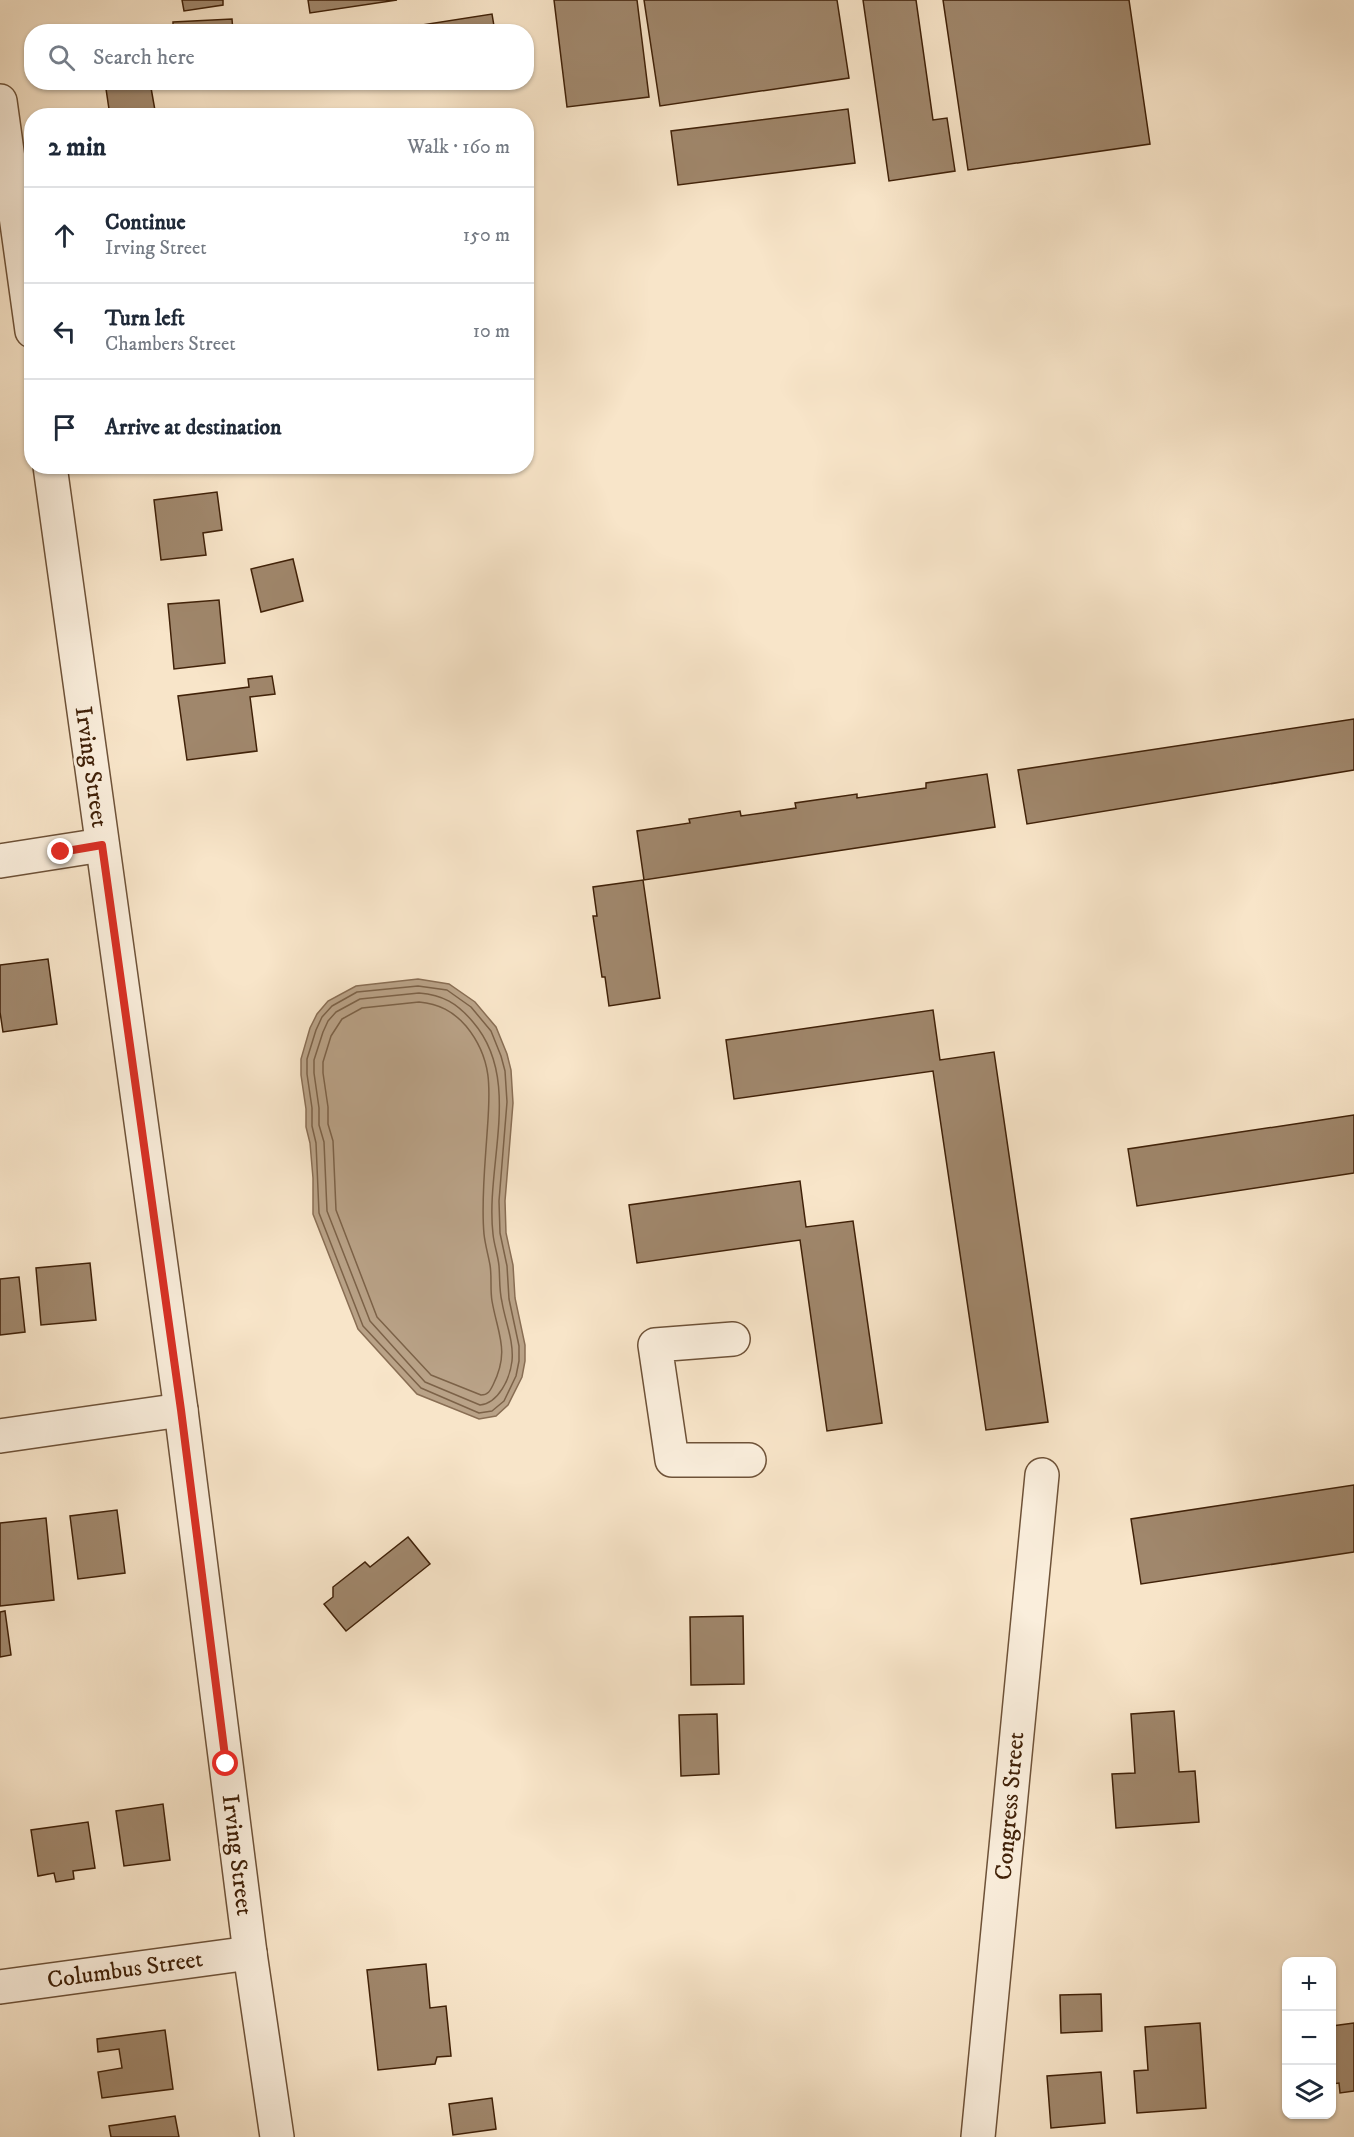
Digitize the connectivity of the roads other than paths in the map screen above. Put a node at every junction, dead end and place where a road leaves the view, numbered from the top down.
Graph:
1 (0, 101) edge
2 (24, 274) edge
3 (51, 474) edge
4 (102, 845) junction
5 (0, 861) edge
6 (733, 1339) dead end
7 (181, 1410) junction
8 (0, 1436) edge
9 (749, 1460) dead end
10 (1042, 1475) dead end
11 (250, 1953) junction
12 (0, 1987) edge
13 (277, 2137) edge
14 (978, 2137) edge

1 - 2 street
3 - 4 street, Irving Street
4 - 5 street
4 - 7 street, Irving Street
6 - 9 street
7 - 8 street
7 - 11 street, Irving Street
10 - 14 street, Congress Street
11 - 12 street, Columbus Street
11 - 13 street, Irving Street

